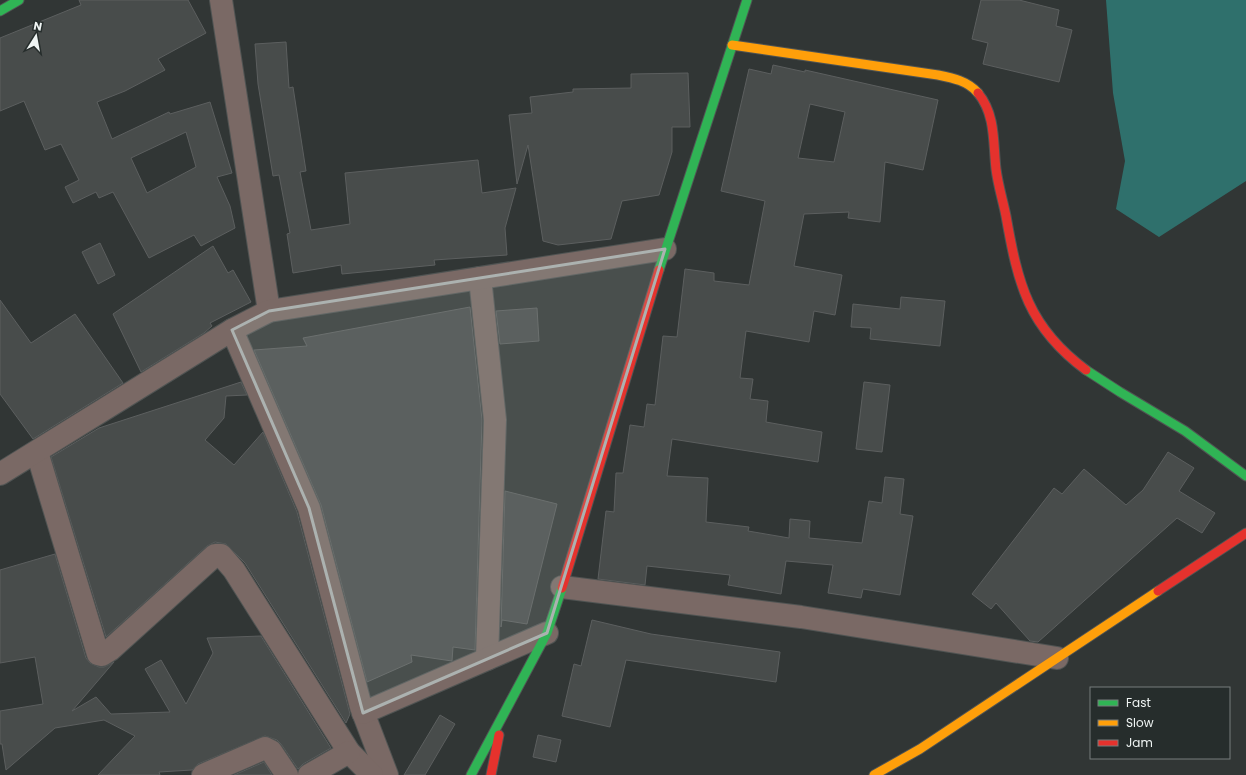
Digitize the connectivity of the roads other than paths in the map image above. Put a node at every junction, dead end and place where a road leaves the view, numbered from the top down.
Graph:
1 (19, 0) edge
2 (221, 0) edge
3 (747, 0) edge
4 (0, 11) edge
5 (732, 46) junction
6 (665, 249) junction
7 (480, 278) junction
8 (269, 311) junction
9 (232, 330) junction
10 (37, 452) junction
11 (0, 474) edge
12 (1246, 476) edge
13 (1246, 533) edge
14 (562, 587) junction
15 (547, 633) junction
16 (1057, 658) junction
17 (487, 659) junction
18 (363, 713) junction
19 (502, 719) junction
20 (349, 752) junction
21 (203, 775) edge
22 (287, 775) edge
23 (309, 775) edge
24 (372, 775) edge
25 (387, 775) edge
26 (470, 775) edge
27 (491, 775) edge
28 (874, 775) edge

1 - 4 main road
2 - 8 street
3 - 5 main road
5 - 6 main road
5 - 12 main road
6 - 7 street
6 - 14 main road
7 - 8 street
7 - 17 street
8 - 9 street
9 - 10 street
9 - 18 street
10 - 11 street
10 - 20 street
13 - 16 main road
14 - 15 main road
14 - 16 street
15 - 17 street
15 - 19 main road
16 - 28 main road
17 - 18 street
18 - 25 street
19 - 26 main road
19 - 27 main road
20 - 23 street
20 - 24 street
21 - 22 street

